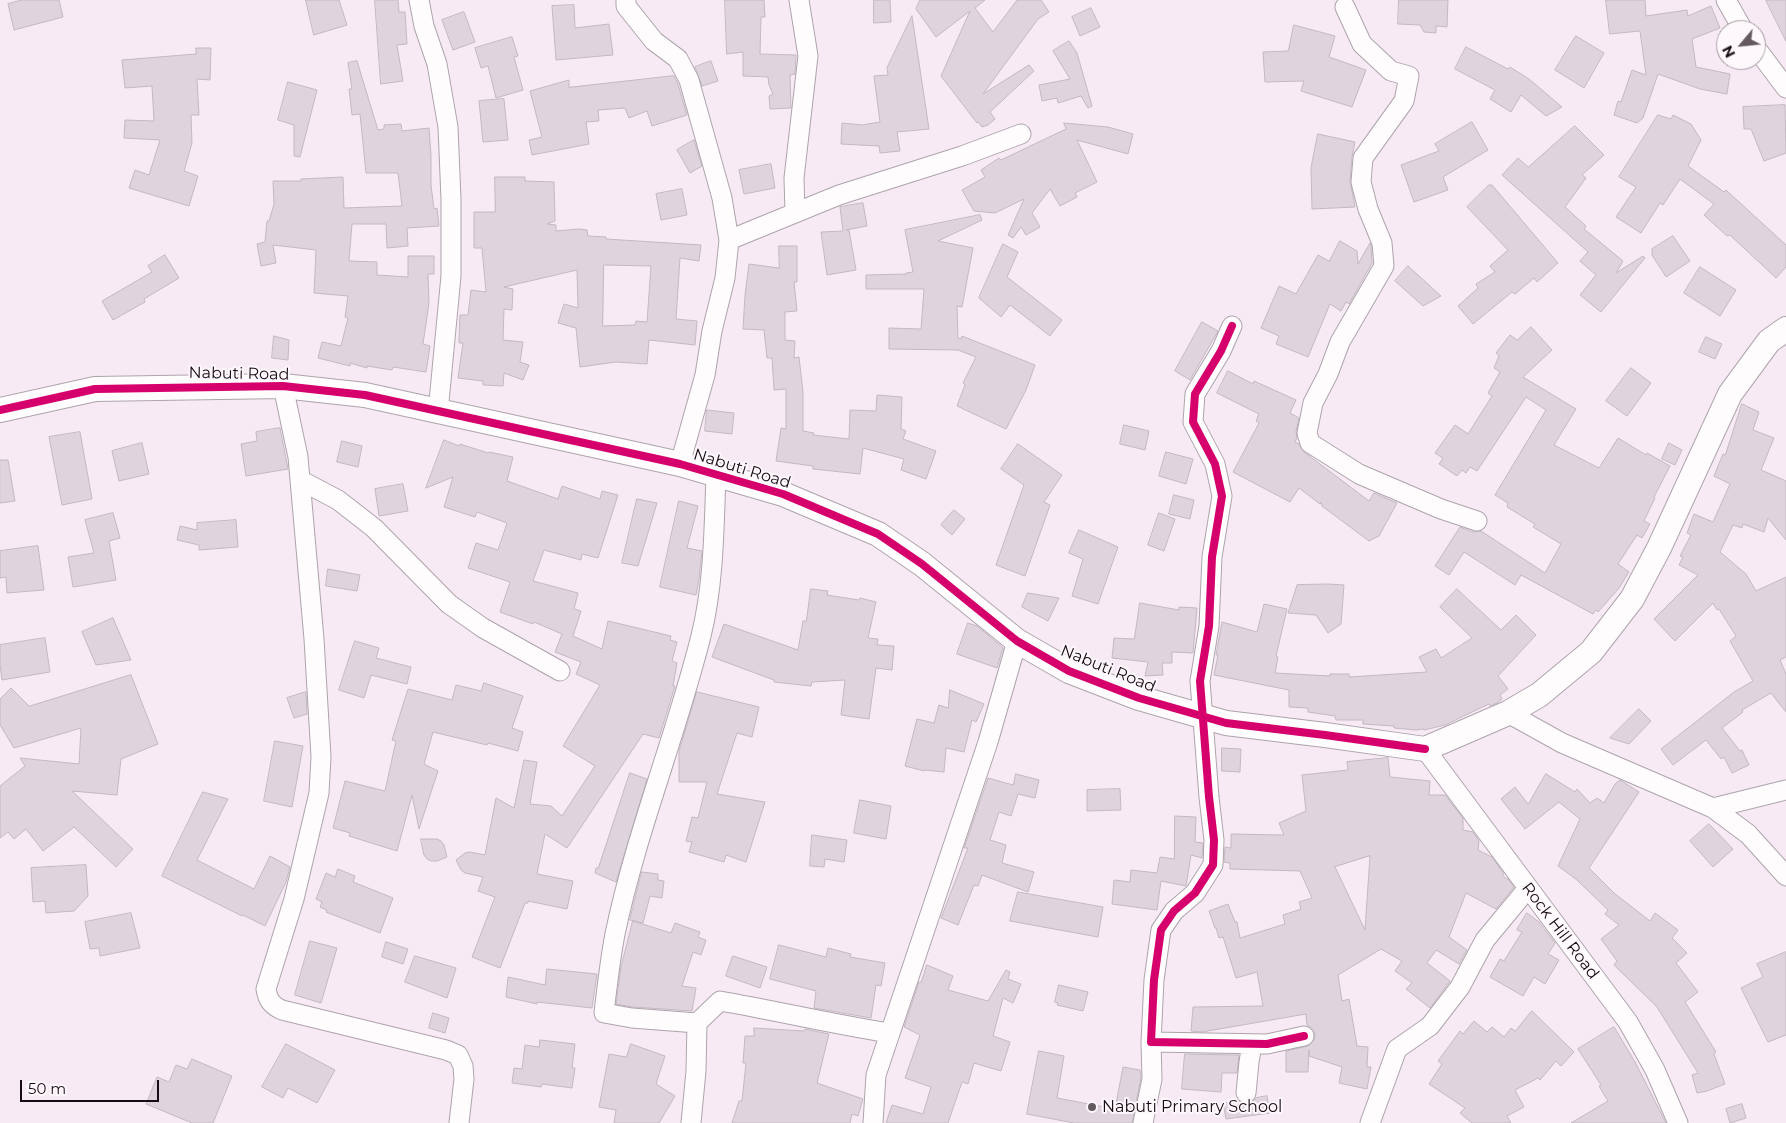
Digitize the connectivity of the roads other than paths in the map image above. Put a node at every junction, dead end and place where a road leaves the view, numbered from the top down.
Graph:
1 (419, 0) edge
2 (626, 0) edge
3 (799, 0) edge
4 (1726, 0) edge
5 (1345, 7) dead end
6 (1737, 20) edge
7 (1766, 61) edge
8 (1786, 88) edge
9 (1021, 134) dead end
10 (795, 213) junction
11 (729, 240) junction
12 (1232, 326) dead end
13 (1786, 329) edge
14 (283, 386) junction
15 (0, 410) edge
16 (438, 412) junction
17 (680, 464) junction
18 (716, 474) junction
19 (300, 480) junction
20 (1477, 521) dead end
21 (1018, 640) junction
22 (560, 671) dead end
23 (1508, 713) junction
24 (1203, 716) junction
25 (1425, 749) junction
26 (1786, 790) edge
27 (1713, 808) junction
28 (1786, 876) edge
29 (1528, 888) junction
30 (697, 1023) junction
31 (890, 1033) junction
32 (1304, 1036) dead end
33 (1151, 1042) junction
34 (1252, 1044) junction
35 (1246, 1093) dead end
36 (459, 1123) edge
37 (691, 1123) edge
38 (873, 1123) edge
39 (1144, 1123) edge
40 (1370, 1123) edge
41 (1678, 1123) edge

1 - 16 street
2 - 11 street
3 - 10 street
4 - 6 street
5 - 20 street
7 - 8 street
9 - 10 street
10 - 11 street
11 - 17 street
12 - 24 street
13 - 23 street
14 - 15 street, Nabuti Road
14 - 16 street, Nabuti Road
14 - 19 street
16 - 17 street, Nabuti Road
17 - 18 street, Nabuti Road
18 - 21 street, Nabuti Road
18 - 30 street
19 - 22 street
19 - 36 street
21 - 24 street, Nabuti Road
21 - 31 street
23 - 25 street
23 - 27 street
24 - 25 street, Nabuti Road
24 - 33 street
25 - 29 street, Rock Hill Road
26 - 27 street
27 - 28 street
29 - 40 street
29 - 41 street, Rock Hill Road
30 - 31 street
30 - 37 street
31 - 38 street
32 - 34 street
33 - 34 street
33 - 39 street
34 - 35 street

